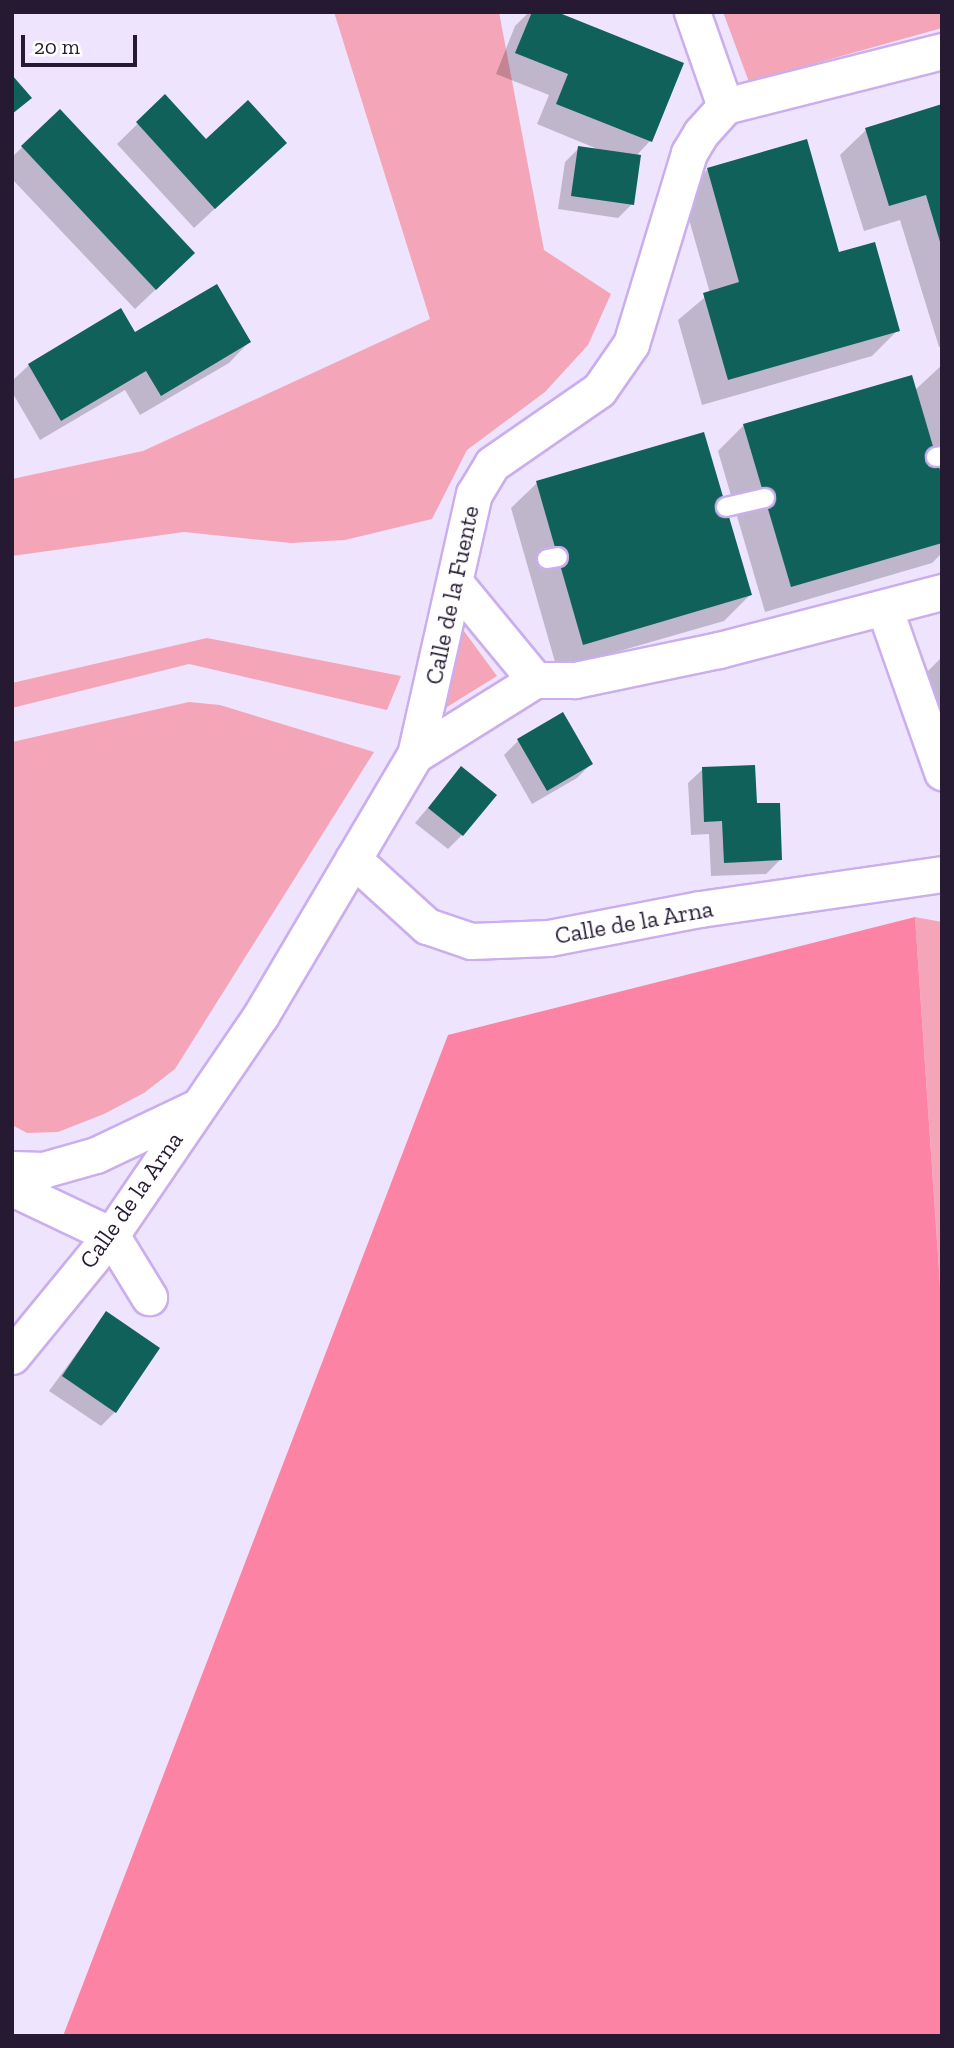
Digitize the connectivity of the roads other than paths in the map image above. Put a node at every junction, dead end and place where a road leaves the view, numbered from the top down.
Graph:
1 (692, 12) edge
2 (942, 51) edge
3 (725, 106) junction
4 (765, 498) dead end
5 (726, 507) dead end
6 (456, 584) junction
7 (942, 592) edge
8 (886, 610) junction
9 (535, 680) junction
10 (415, 755) junction
11 (942, 772) edge
12 (353, 859) junction
13 (942, 874) edge
14 (195, 1108) junction
15 (12, 1169) edge
16 (12, 1188) edge
17 (110, 1234) junction
18 (149, 1297) dead end
19 (12, 1356) edge

1 - 3 street
2 - 3 street
3 - 6 street, Calle de la Fuente
4 - 5 lane
6 - 9 street
6 - 10 street, Calle de la Fuente
7 - 8 street
8 - 9 street
8 - 11 street
9 - 10 street, Calle de la Arna
10 - 12 street, Calle de la Arna
12 - 13 street, Calle de la Arna
12 - 14 street, Calle de la Arna
14 - 15 street
14 - 17 street, Calle de la Arna
16 - 17 street
17 - 18 street
17 - 19 street, Calle de la Arna

